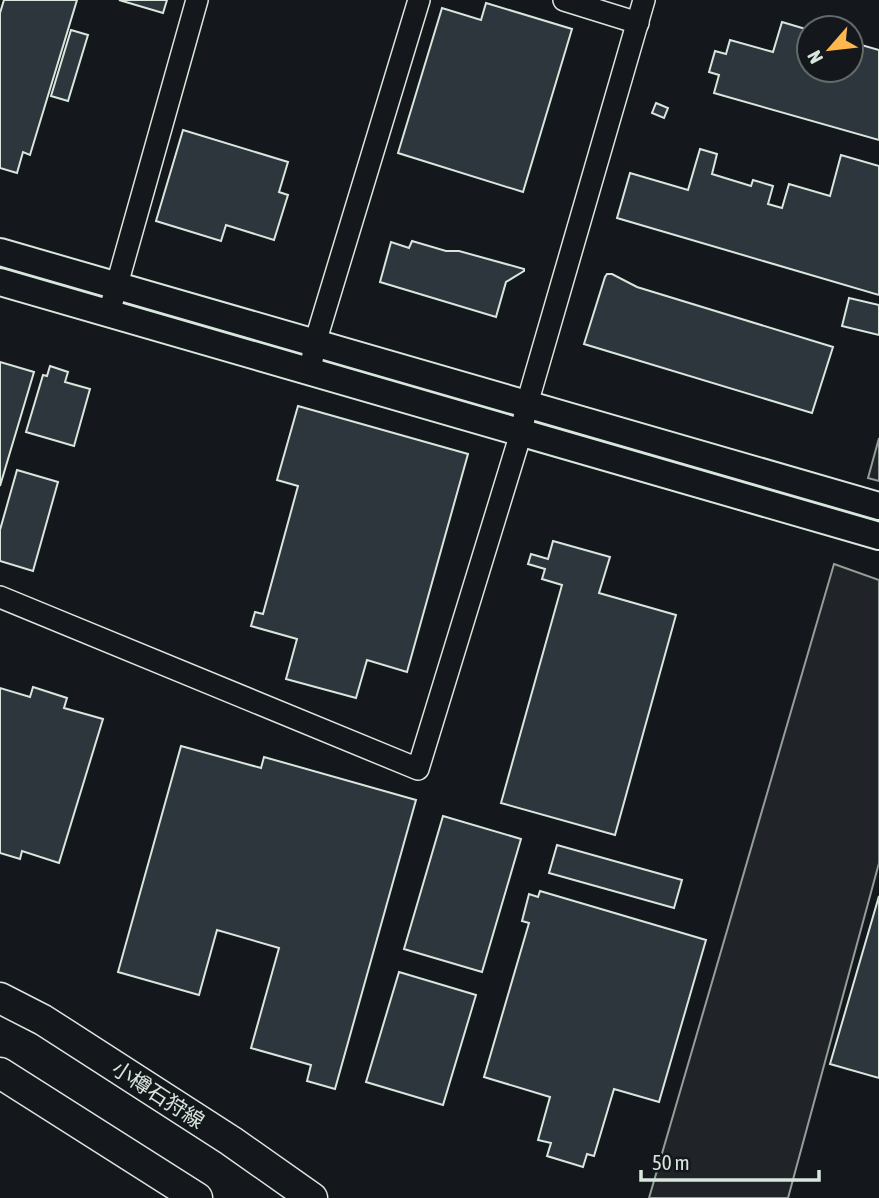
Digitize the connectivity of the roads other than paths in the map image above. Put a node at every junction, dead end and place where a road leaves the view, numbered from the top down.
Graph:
1 (197, 0) edge
2 (418, 0) edge
3 (564, 0) edge
4 (645, 0) edge
5 (638, 23) junction
6 (0, 252) edge
7 (0, 282) edge
8 (115, 285) junction
9 (109, 313) junction
10 (315, 343) junction
11 (310, 372) junction
12 (527, 404) junction
13 (521, 433) junction
14 (879, 506) edge
15 (879, 536) edge
16 (0, 597) edge
17 (0, 998) edge
18 (0, 1073) edge
19 (197, 1198) edge
20 (313, 1198) edge

1 - 8 street
2 - 10 street
3 - 5 street
4 - 5 street
5 - 12 street
6 - 8 street
7 - 9 street
8 - 9 street
8 - 10 street
9 - 11 street
10 - 11 street
10 - 12 street
11 - 13 street
12 - 13 street
12 - 14 street
13 - 15 street
13 - 16 street
17 - 20 main road, 小樽石狩線
18 - 19 main road

